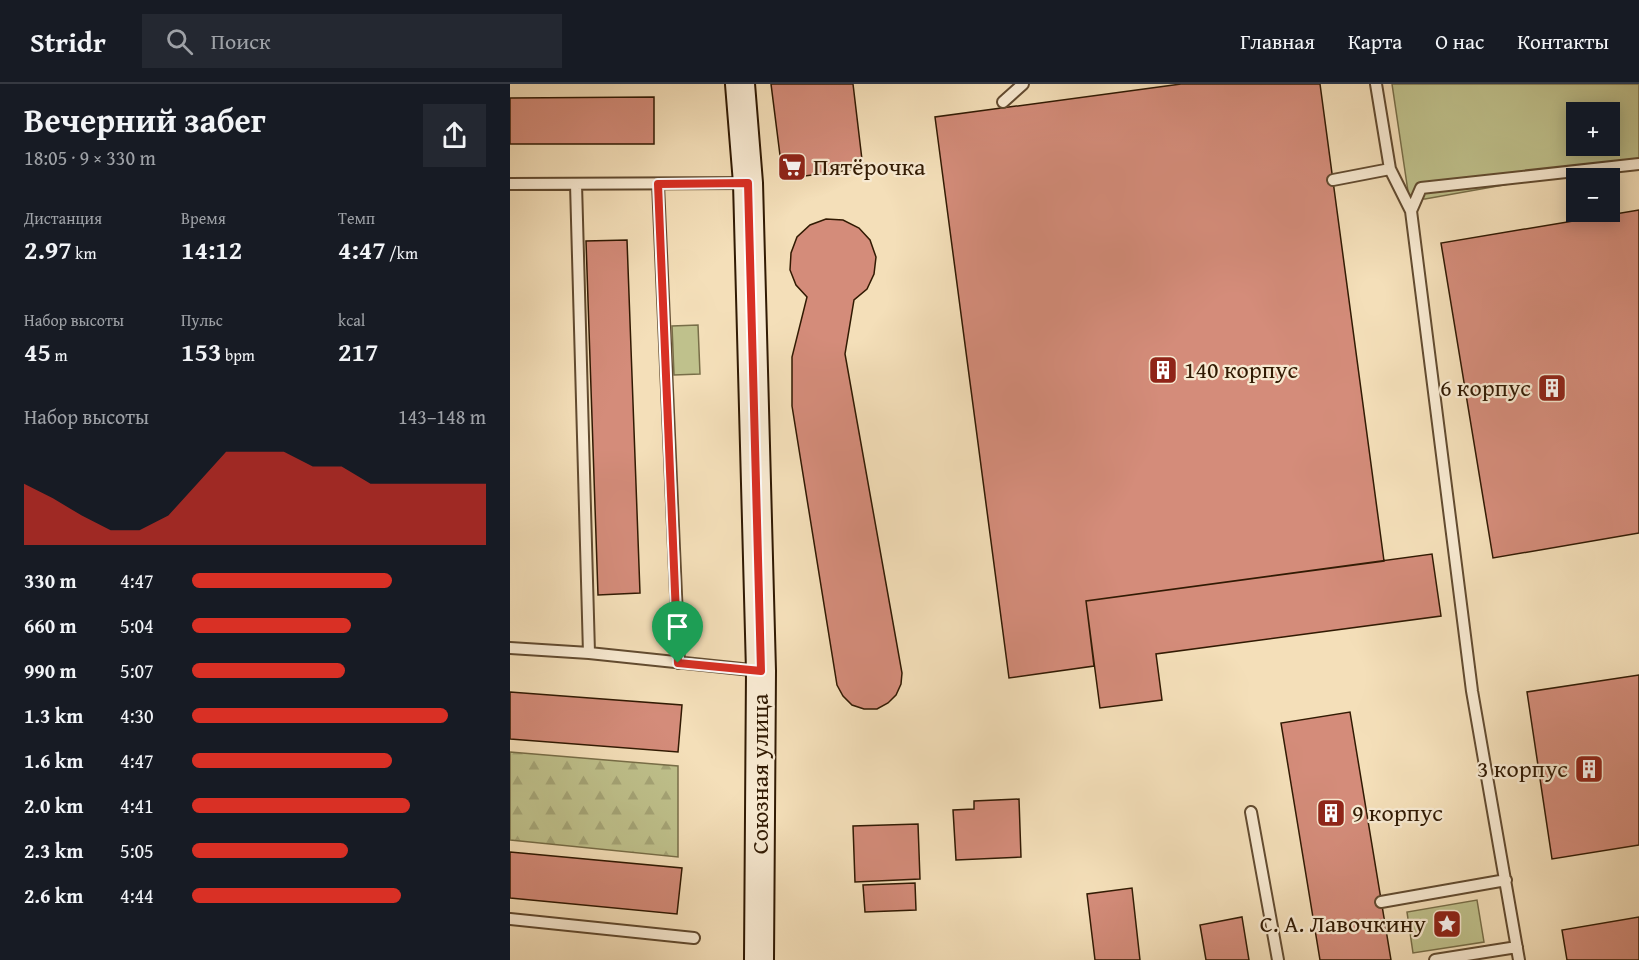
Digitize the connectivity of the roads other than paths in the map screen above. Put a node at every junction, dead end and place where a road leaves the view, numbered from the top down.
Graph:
1 (740, 84) edge
2 (1023, 84) edge
3 (1376, 84) edge
4 (1003, 102) dead end
5 (1639, 164) edge
6 (1390, 169) junction
7 (1333, 180) dead end
8 (748, 183) junction
9 (510, 184) edge
10 (576, 184) junction
11 (658, 184) junction
12 (1411, 212) junction
13 (510, 648) edge
14 (589, 653) junction
15 (678, 663) junction
16 (761, 671) junction
17 (1251, 812) dead end
18 (1506, 880) junction
19 (1381, 902) dead end
20 (510, 919) edge
21 (694, 938) dead end
22 (1517, 947) junction
23 (759, 960) edge
24 (1278, 960) edge
25 (1435, 960) edge
26 (1519, 960) edge

1 - 8 street, Союзная улица
2 - 4 lane
3 - 6 lane
5 - 12 lane
6 - 7 lane
6 - 12 lane
8 - 11 lane
8 - 16 street, Союзная улица
9 - 10 lane
10 - 11 lane
10 - 14 lane
11 - 15 lane
12 - 18 lane
13 - 14 lane
14 - 15 lane
15 - 16 lane
16 - 23 street, Союзная улица
17 - 24 lane
18 - 19 lane
18 - 22 lane
20 - 21 lane
22 - 25 lane
22 - 26 lane

